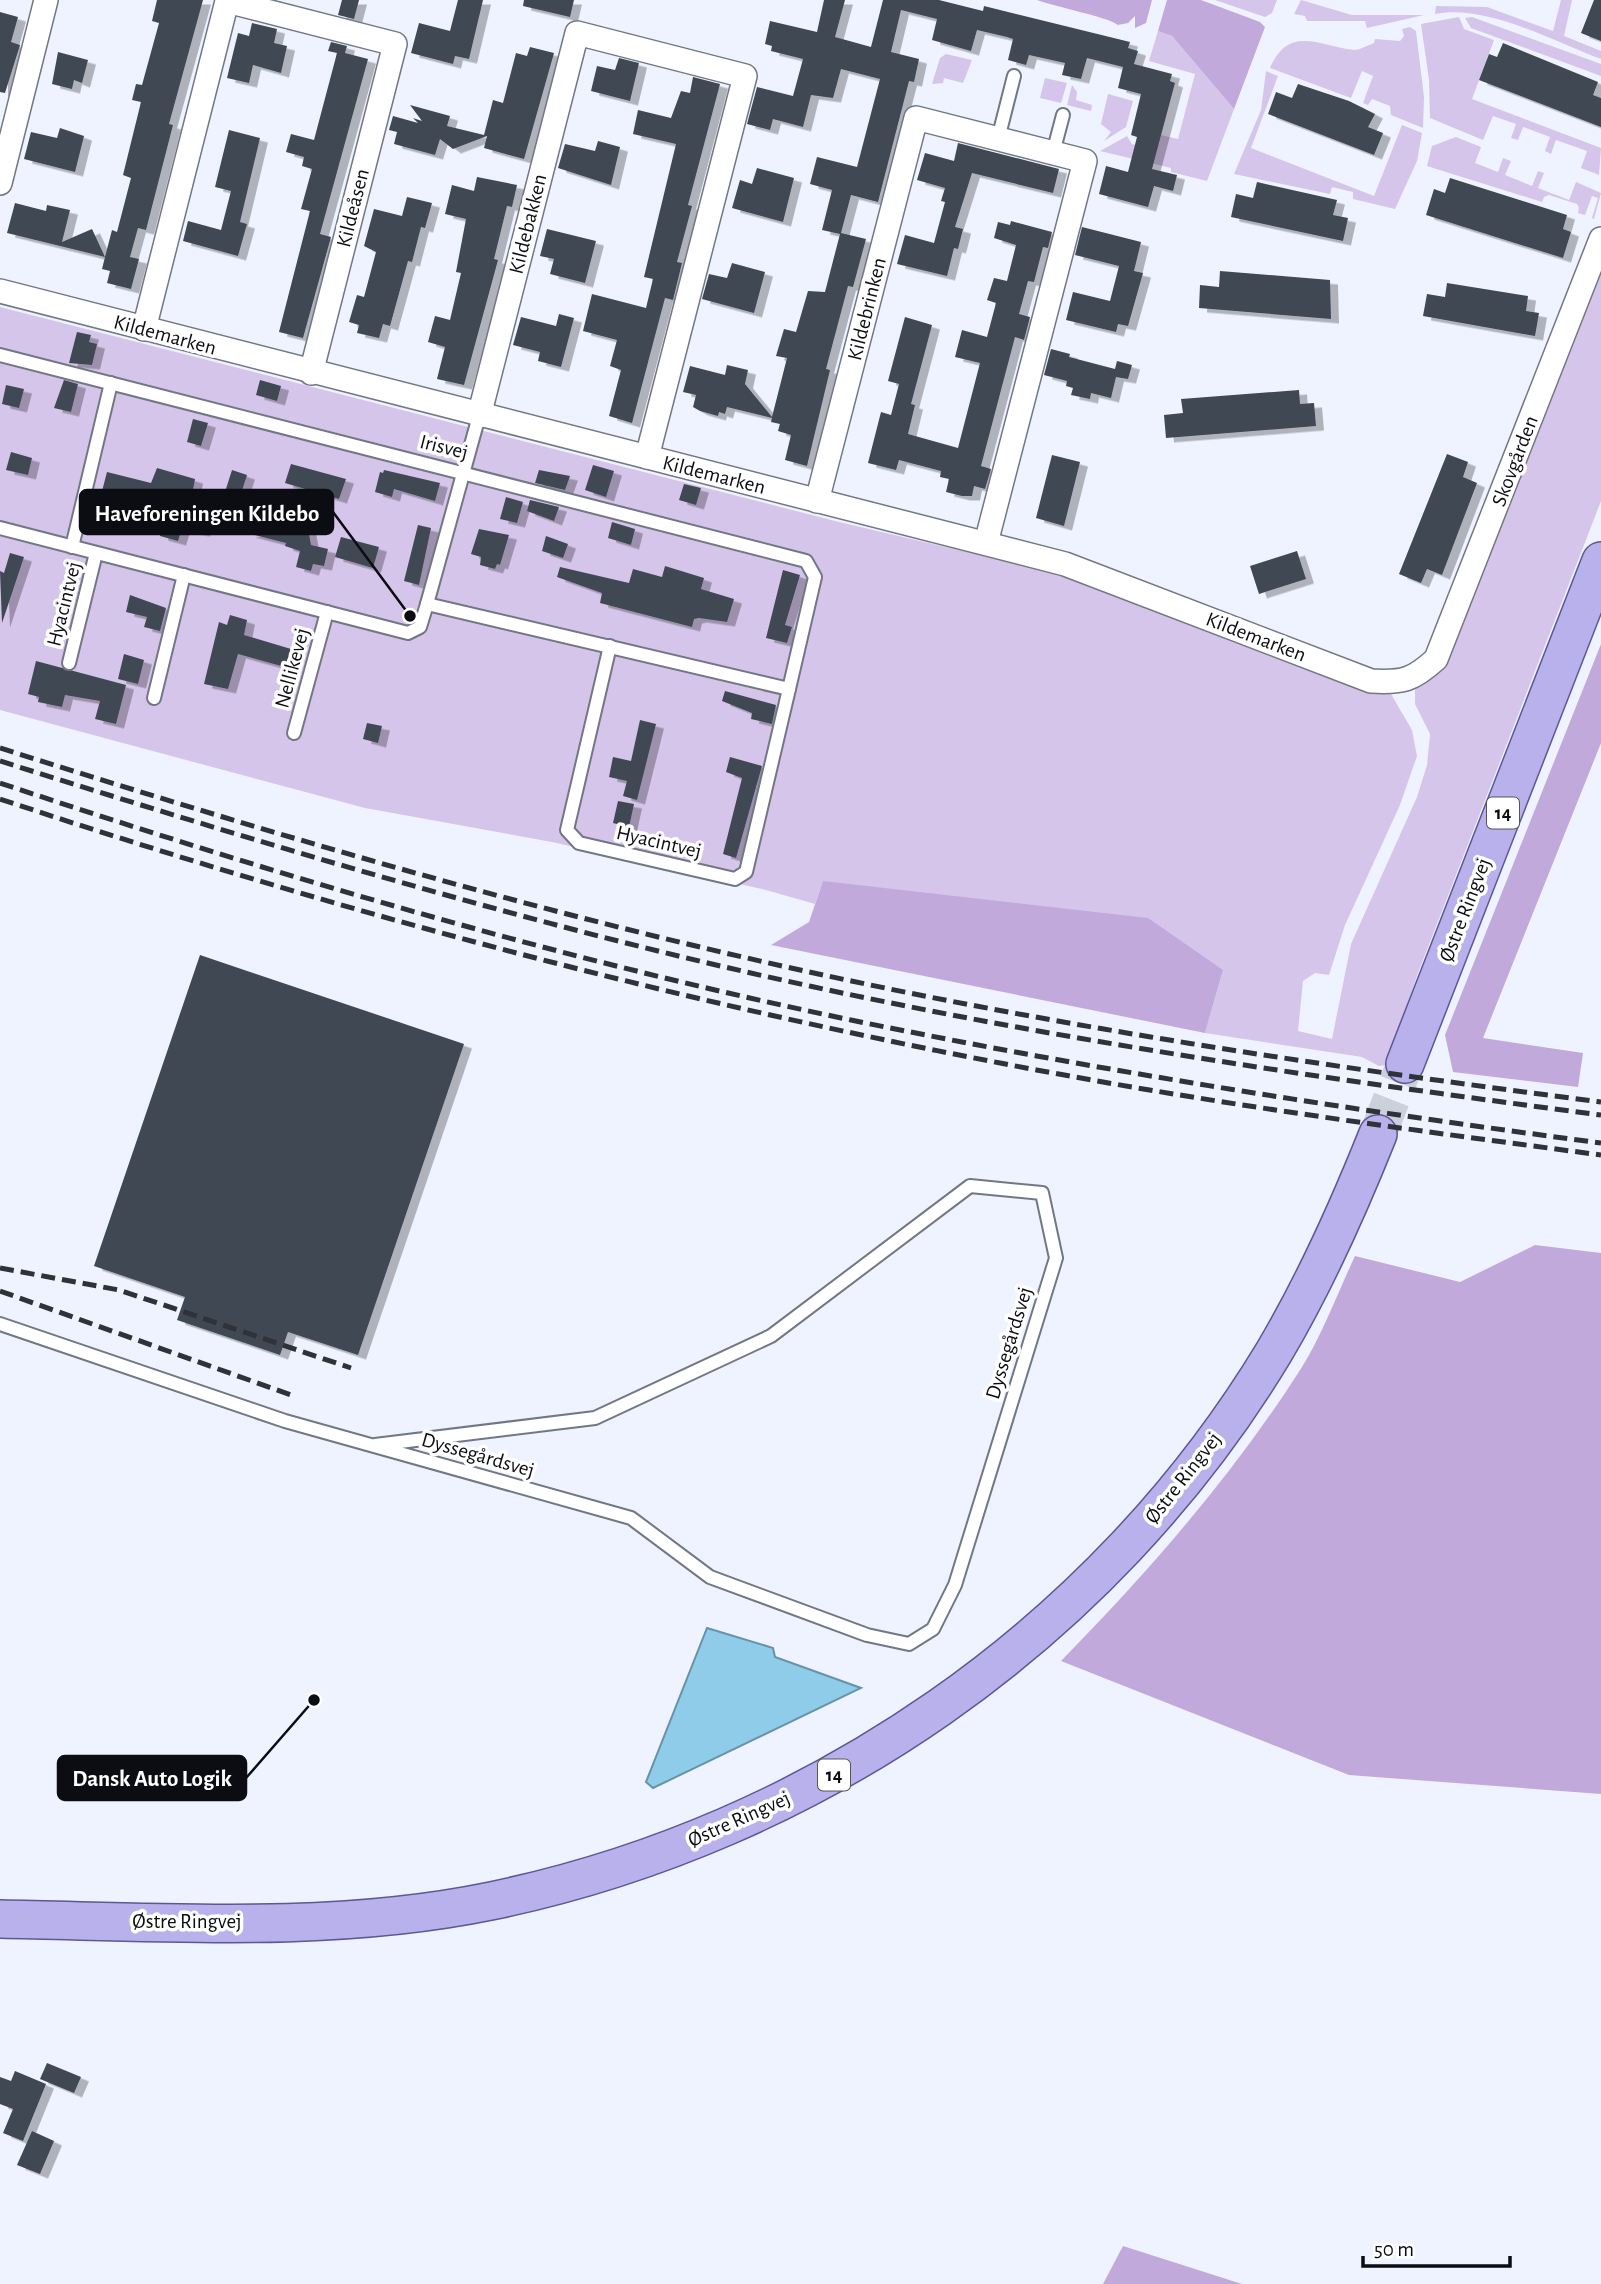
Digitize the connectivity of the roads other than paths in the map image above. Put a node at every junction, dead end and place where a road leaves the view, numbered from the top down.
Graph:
1 (46, 0) edge
2 (227, 1) edge
3 (1014, 76) dead end
4 (1063, 115) dead end
5 (998, 139) junction
6 (1053, 153) junction
7 (0, 183) edge
8 (1601, 239) edge
9 (0, 291) edge
10 (144, 329) junction
11 (0, 355) edge
12 (311, 373) junction
13 (111, 383) junction
14 (479, 416) junction
15 (647, 457) junction
16 (463, 472) junction
17 (817, 501) junction
18 (0, 528) edge
19 (986, 543) junction
20 (72, 547) junction
21 (96, 553) junction
22 (1601, 561) edge
23 (184, 575) junction
24 (427, 604) junction
25 (327, 612) junction
26 (802, 630) joint
27 (610, 646) junction
28 (69, 663) dead end
29 (1418, 676) joint
30 (789, 689) junction
31 (154, 698) dead end
32 (295, 733) dead end
33 (1405, 1064) tunnel mouth
34 (1378, 1134) tunnel mouth
35 (0, 1324) edge
36 (374, 1445) junction
37 (0, 1919) edge

1 - 7 street
2 - 10 street
2 - 12 street, Kildeåsen
3 - 5 lane
4 - 6 lane
5 - 6 street
5 - 17 street, Kildebrinken
6 - 19 street
8 - 29 street, Skovgården
9 - 10 street, Kildemarken
10 - 12 street, Kildemarken
11 - 13 lane, Irisvej
12 - 14 street, Kildemarken
13 - 16 lane, Irisvej
13 - 20 lane
14 - 15 street, Kildemarken
14 - 15 street, Kildebakken
14 - 16 lane, Hyacintvej
15 - 17 street, Kildemarken
16 - 24 lane, Hyacintvej
16 - 26 lane, Irisvej
17 - 19 street, Kildemarken
18 - 20 lane, Hyacintvej
19 - 29 street, Kildemarken
20 - 21 lane, Hyacintvej
21 - 23 lane, Hyacintvej
21 - 28 lane, Hyacintvej
22 - 33 main road, Østre Ringvej / 14
23 - 25 lane, Hyacintvej
23 - 31 lane
24 - 25 lane, Hyacintvej
24 - 27 lane
25 - 32 lane, Nellikevej
26 - 30 lane, Hyacintvej
27 - 30 lane
27 - 30 lane, Hyacintvej
34 - 37 main road, Østre Ringvej / 14
35 - 36 lane, Dyssegårdsvej
36 - 36 lane, Dyssegårdsvej

